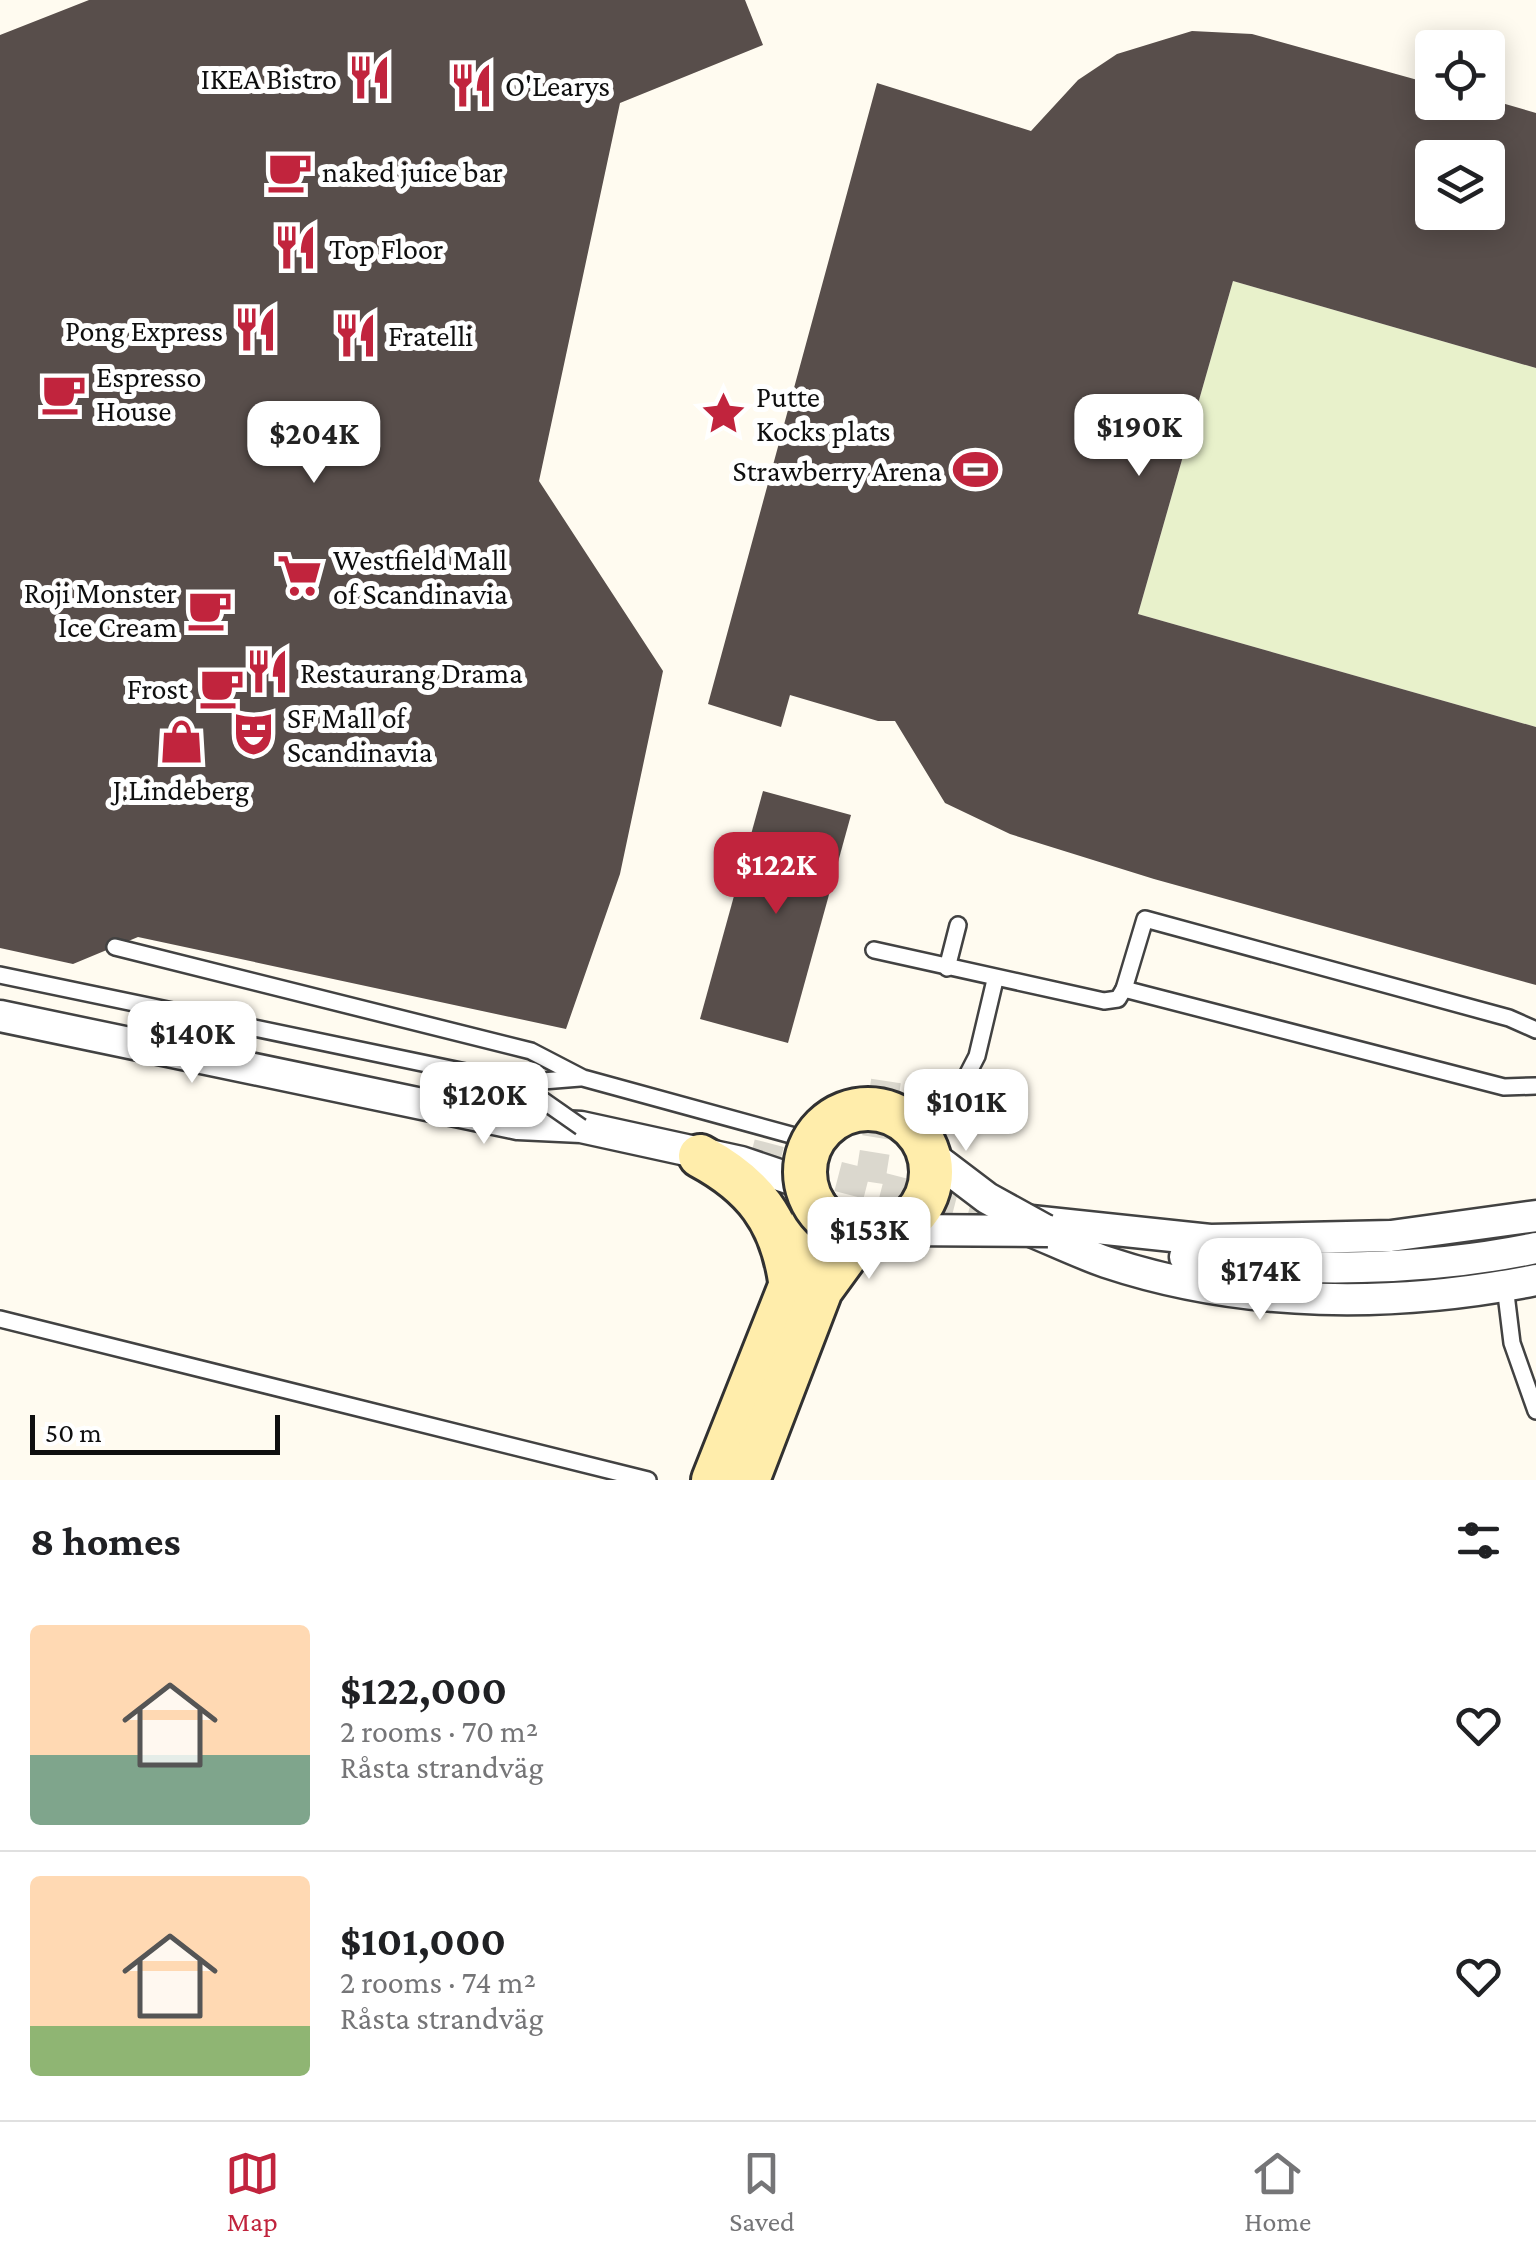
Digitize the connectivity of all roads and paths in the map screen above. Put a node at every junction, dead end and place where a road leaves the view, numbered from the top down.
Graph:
1 (958, 925) dead end
2 (114, 947) dead end
3 (874, 950) dead end
4 (947, 968) junction
5 (0, 975) edge
6 (995, 980) junction
7 (1124, 989) junction
8 (0, 995) edge
9 (0, 1016) edge
10 (1536, 1030) edge
11 (583, 1078) junction
12 (518, 1083) junction
13 (1536, 1086) edge
14 (580, 1128) junction
15 (813, 1141) junction
16 (924, 1144) junction
17 (719, 1153) junction
18 (811, 1195) junction
19 (1536, 1216) edge
20 (1048, 1231) junction
21 (877, 1233) junction
22 (1536, 1248) edge
23 (1536, 1280) edge
24 (790, 1281) junction
25 (1505, 1286) junction
26 (0, 1319) edge
27 (1536, 1411) edge
28 (648, 1480) edge
29 (713, 1480) edge
30 (748, 1480) edge

1 - 4 lane
2 - 11 lane
3 - 4 lane
4 - 6 lane
5 - 12 lane
6 - 7 lane
6 - 16 lane
7 - 10 lane
7 - 13 lane
8 - 17 street
9 - 14 street
11 - 12 lane
11 - 15 lane
12 - 14 lane, bridge
14 - 17 street
15 - 16 street, bridge
15 - 18 street, bridge
16 - 20 street, bridge
16 - 21 street, bridge
17 - 18 street
17 - 24 street
18 - 21 street, bridge
18 - 24 street
19 - 25 street
20 - 21 street, bridge
20 - 22 street
21 - 30 street
23 - 25 street
24 - 29 street
25 - 27 lane
26 - 28 lane

